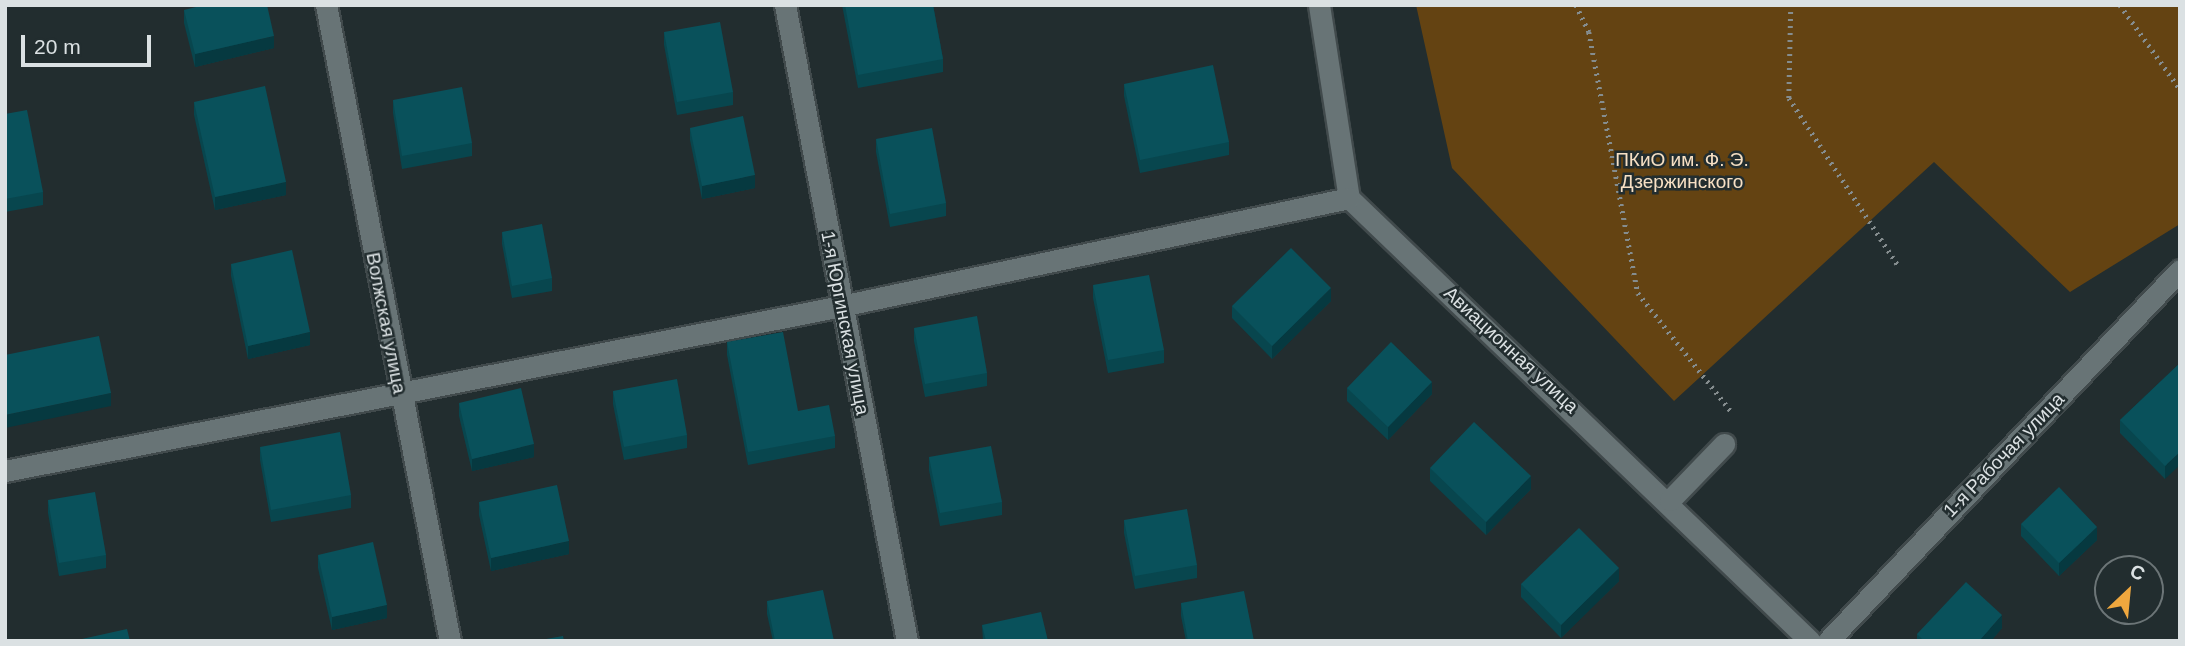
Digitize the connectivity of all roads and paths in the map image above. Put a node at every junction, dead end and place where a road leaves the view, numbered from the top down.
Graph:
1 (326, 5) edge
2 (785, 5) edge
3 (1319, 5) edge
4 (1576, 5) edge
5 (1791, 5) edge
6 (2120, 5) edge
7 (2180, 89) edge
8 (1349, 198) junction
9 (1899, 267) dead end
10 (2180, 270) edge
11 (841, 306) junction
12 (399, 392) junction
13 (1731, 411) dead end
14 (1724, 444) dead end
15 (5, 471) edge
16 (1671, 500) junction
17 (450, 641) edge
18 (907, 641) edge
19 (1810, 641) edge
20 (1828, 641) edge

1 - 12 street, Волжская улица
2 - 11 street, 1-я Юргинская улица
3 - 8 street
4 - 13 path
5 - 9 path
6 - 7 path
8 - 11 street
8 - 16 street, Авиационная улица
10 - 20 street, 1-я Рабочая улица
11 - 12 street
11 - 18 street, 1-я Юргинская улица
12 - 15 street
12 - 17 street, Волжская улица
14 - 16 street
16 - 19 street, Авиационная улица

